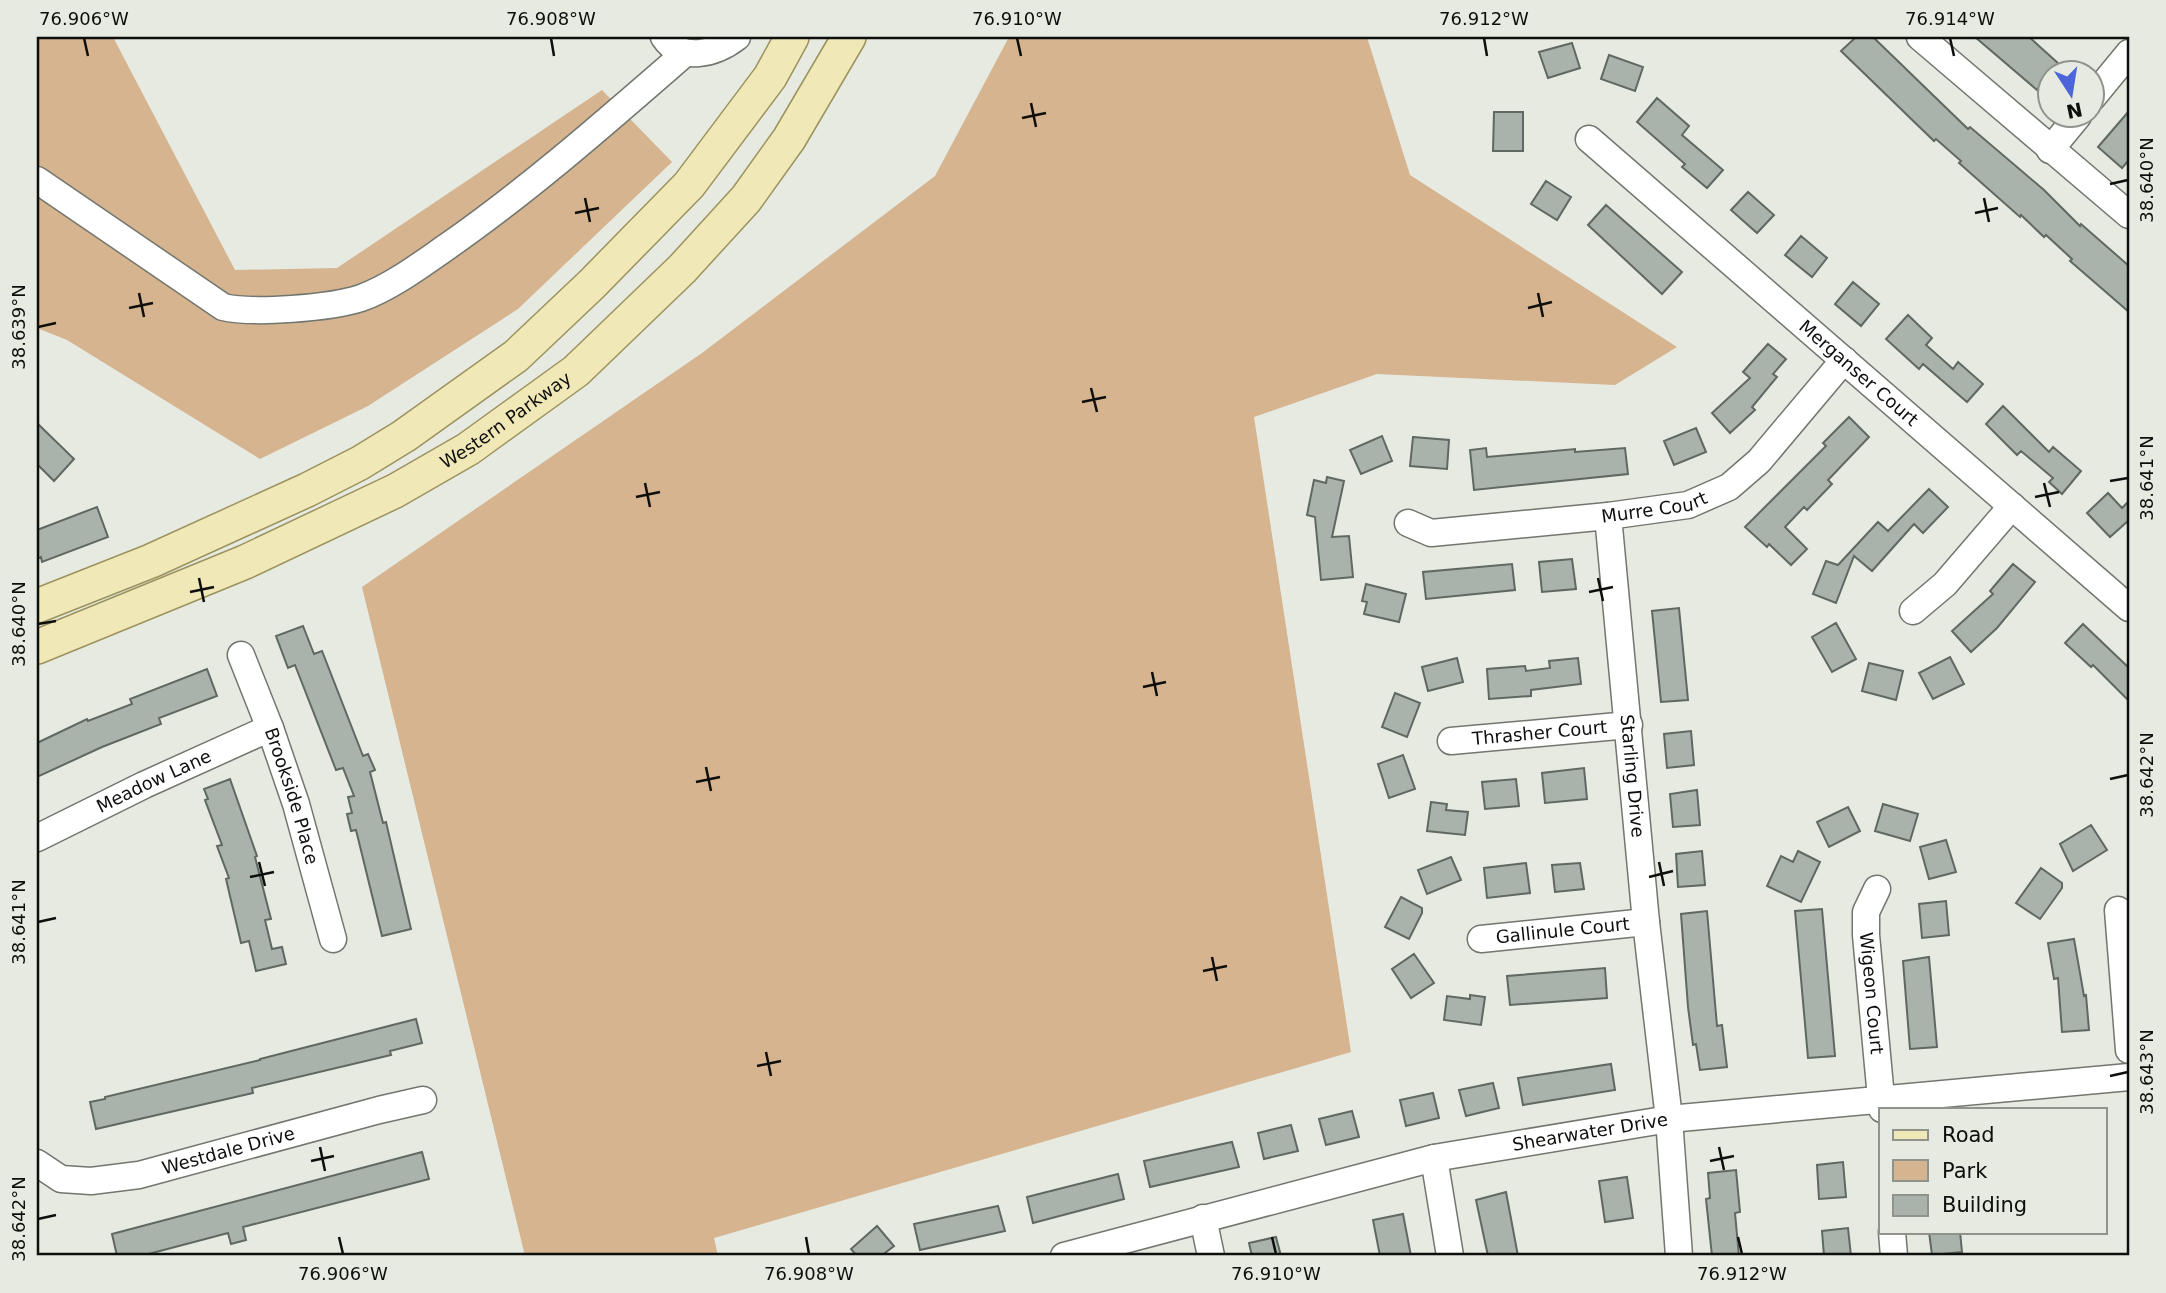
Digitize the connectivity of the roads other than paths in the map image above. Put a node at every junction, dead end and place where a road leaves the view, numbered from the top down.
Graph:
1 (664, 37) edge
2 (737, 37) edge
3 (792, 37) edge
4 (849, 37) edge
5 (1922, 37) edge
6 (2129, 53) edge
7 (684, 54) junction
8 (2106, 81) edge
9 (2066, 130) edge
10 (1588, 139) dead end
11 (2050, 150) junction
12 (37, 180) edge
13 (2129, 215) edge
14 (1844, 360) junction
15 (2012, 506) junction
16 (1608, 516) junction
17 (1408, 523) dead end
18 (37, 606) edge
19 (2129, 608) edge
20 (1913, 611) dead end
21 (37, 647) edge
22 (241, 656) dead end
23 (1629, 725) junction
24 (270, 728) junction
25 (1451, 741) dead end
26 (37, 838) edge
27 (1877, 889) dead end
28 (2118, 910) dead end
29 (1646, 922) junction
30 (333, 939) dead end
31 (1481, 939) dead end
32 (2129, 1049) edge
33 (2129, 1077) edge
34 (423, 1100) dead end
35 (1881, 1104) edge
36 (1669, 1119) junction
37 (1434, 1158) junction
38 (37, 1163) edge
39 (1203, 1219) junction
40 (1892, 1234) edge
41 (1064, 1256) edge
42 (1211, 1256) edge
43 (1450, 1256) edge
44 (1679, 1256) edge
45 (1894, 1256) edge

1 - 7 street
2 - 7 street
3 - 18 main road
4 - 21 main road, Western Parkway
5 - 11 street
6 - 8 street
7 - 12 street
9 - 11 street
10 - 14 street, Merganser Court
11 - 13 street
14 - 15 street, Merganser Court
14 - 16 street, Murre Court
15 - 19 street, Merganser Court
15 - 20 street
16 - 17 street, Murre Court
16 - 23 street, Starling Drive
22 - 24 street, Brookside Place
23 - 25 street, Thrasher Court
23 - 29 street, Starling Drive
24 - 26 street, Meadow Lane
24 - 30 street, Brookside Place
27 - 35 street, Wigeon Court
28 - 32 street
29 - 31 street, Gallinule Court
29 - 36 street, Starling Drive
33 - 35 street, Shearwater Drive
34 - 38 street, Westdale Drive
35 - 36 street, Shearwater Drive
36 - 37 street, Shearwater Drive
36 - 44 street, Starling Drive
37 - 39 street, Shearwater Drive
37 - 43 street
39 - 41 street, Shearwater Drive
39 - 42 street
40 - 45 street

